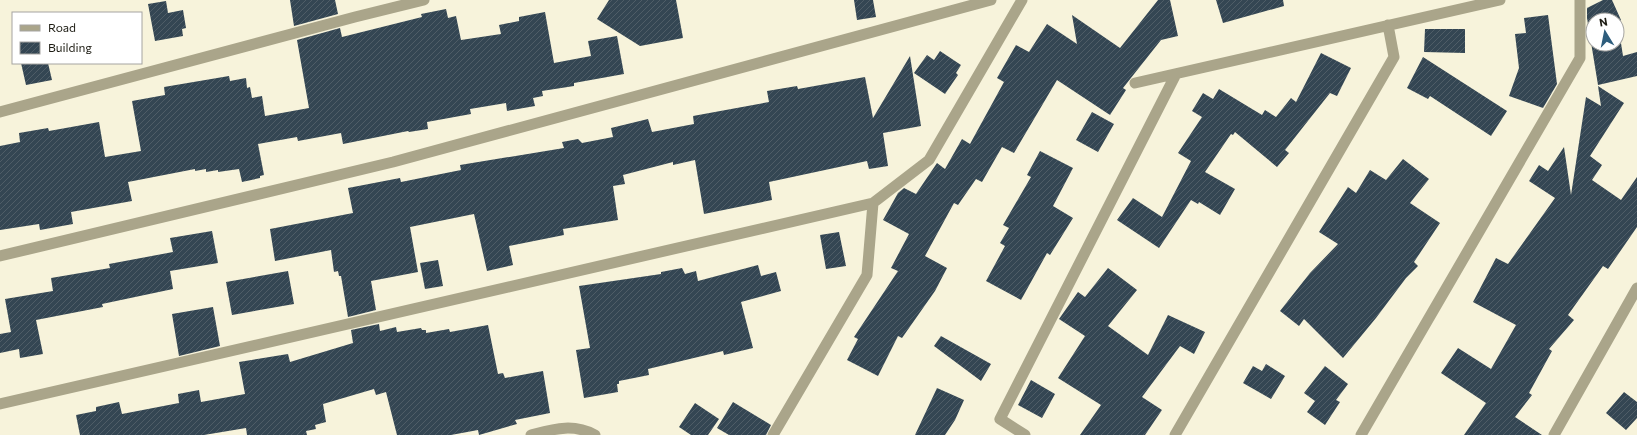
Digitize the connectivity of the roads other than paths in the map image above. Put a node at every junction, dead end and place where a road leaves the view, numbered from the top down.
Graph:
1 (424, 0) edge
2 (991, 0) edge
3 (1022, 0) edge
4 (1500, 0) edge
5 (1580, 0) edge
6 (1388, 26) junction
7 (1176, 74) junction
8 (1135, 83) dead end
9 (0, 112) edge
10 (873, 203) junction
11 (0, 256) edge
12 (1637, 288) edge
13 (0, 404) edge
14 (531, 435) edge
15 (595, 435) edge
16 (773, 435) edge
17 (1025, 435) edge
18 (1175, 435) edge
19 (1361, 435) edge
20 (1554, 435) edge

1 - 9 street
2 - 11 street
3 - 10 street
4 - 6 street
5 - 19 street
6 - 7 street
6 - 18 street
7 - 8 street
7 - 17 street
10 - 13 street
10 - 16 street
12 - 20 street
14 - 15 street

